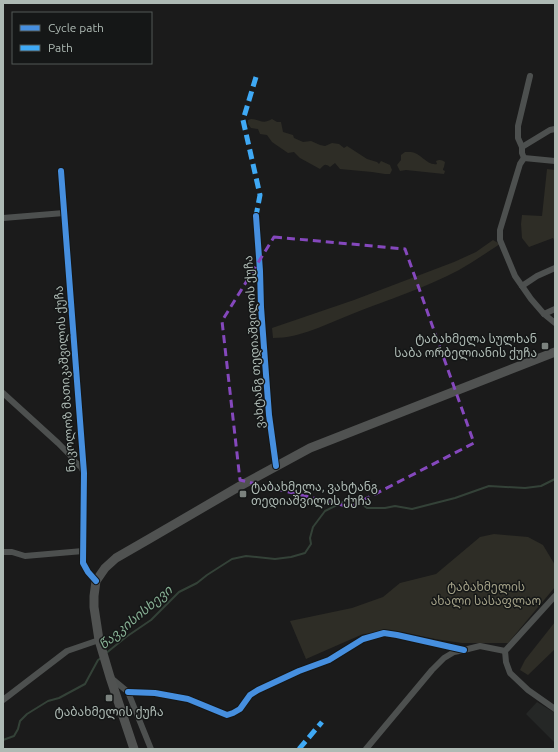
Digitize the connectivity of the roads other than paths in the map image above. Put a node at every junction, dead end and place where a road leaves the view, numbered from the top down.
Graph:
1 (530, 76) dead end
2 (555, 129) edge
3 (522, 146) junction
4 (524, 158) junction
5 (555, 161) edge
6 (61, 171) dead end
7 (64, 213) junction
8 (256, 216) dead end
9 (3, 218) edge
10 (555, 268) edge
11 (522, 286) junction
12 (555, 309) edge
13 (544, 314) junction
14 (555, 323) edge
15 (555, 352) edge
16 (3, 393) edge
17 (276, 466) junction
18 (84, 473) junction
19 (83, 551) junction
20 (3, 552) edge
21 (96, 581) junction
22 (555, 596) edge
23 (99, 640) junction
24 (464, 650) junction
25 (505, 651) junction
26 (110, 677) junction
27 (128, 692) junction
28 (3, 700) edge
29 (555, 709) edge
30 (134, 749) edge
31 (151, 749) edge
32 (366, 749) edge

1 - 3 street
2 - 3 street
3 - 4 street
4 - 5 street
4 - 11 street
6 - 7 street, ნიკოლოზ მათიკაშვილის ქუჩა
7 - 9 street
7 - 18 street, ნიკოლოზ მათიკაშვილის ქუჩა
8 - 17 street, ვახტანგ თედიაშვილის ქუჩა
10 - 11 street
11 - 13 street
12 - 13 street
13 - 14 street
15 - 17 main road
16 - 18 street
17 - 21 main road
18 - 19 street, ნიკოლოზ მათიკაშვილის ქუჩა
19 - 20 street
19 - 21 street, ნიკოლოზ მათიკაშვილის ქუჩა
21 - 23 main road
22 - 25 street
23 - 26 main road
23 - 28 street
24 - 25 street
24 - 27 street
24 - 32 street
25 - 29 street
26 - 27 street
26 - 30 main road
27 - 31 street

